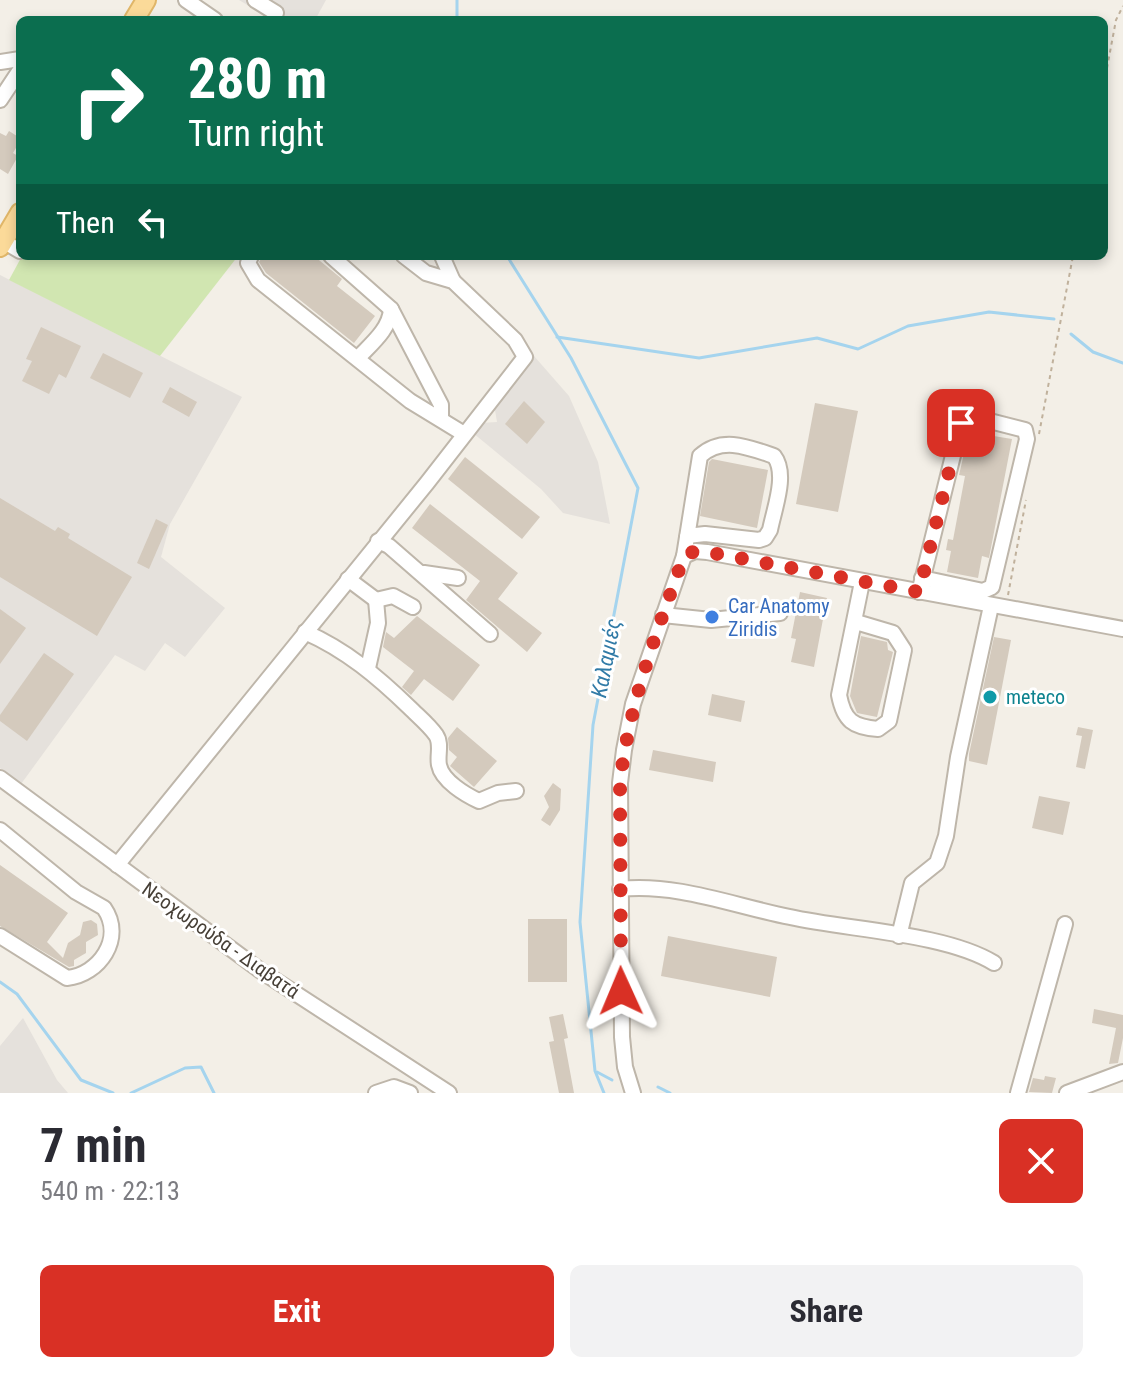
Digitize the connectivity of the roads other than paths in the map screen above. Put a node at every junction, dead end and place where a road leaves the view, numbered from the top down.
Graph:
1 (186, 0) edge
2 (255, 0) edge
3 (276, 13) dead end
4 (209, 16) edge
5 (16, 76) edge
6 (0, 100) edge
7 (16, 220) edge
8 (2, 244) edge
9 (249, 260) edge
10 (336, 260) edge
11 (409, 260) edge
12 (444, 260) edge
13 (453, 281) junction
14 (391, 309) junction
15 (358, 358) junction
16 (441, 418) junction
17 (464, 434) junction
18 (687, 536) junction
19 (378, 541) junction
20 (684, 556) junction
21 (416, 570) junction
22 (458, 578) dead end
23 (348, 579) junction
24 (862, 582) junction
25 (921, 585) junction
26 (376, 600) junction
27 (413, 607) dead end
28 (998, 607) junction
29 (780, 613) dead end
30 (663, 615) junction
31 (856, 622) junction
32 (1123, 629) edge
33 (305, 632) junction
34 (490, 634) dead end
35 (368, 668) junction
36 (0, 778) edge
37 (516, 791) dead end
38 (0, 830) edge
39 (117, 865) junction
40 (620, 889) junction
41 (1065, 924) dead end
42 (0, 936) edge
43 (899, 936) junction
44 (994, 963) dead end
45 (417, 1072) junction
46 (1123, 1072) edge
47 (408, 1092) edge
48 (376, 1093) edge
49 (449, 1093) edge
50 (633, 1093) edge
51 (1018, 1093) edge
52 (1067, 1093) edge

1 - 4 street
2 - 3 street
5 - 6 street
7 - 8 main road
9 - 15 street
10 - 14 street
11 - 13 street
12 - 13 street
13 - 17 street
14 - 15 street
14 - 16 street
15 - 16 street
16 - 17 street
17 - 19 street
18 - 18 street
18 - 20 street
19 - 21 street
19 - 23 street
20 - 24 street
20 - 30 street
21 - 22 street
21 - 34 street
23 - 26 street
23 - 33 street
24 - 25 street
24 - 31 street
25 - 25 street
25 - 28 street
26 - 27 street
26 - 35 street
28 - 32 street
28 - 43 street
29 - 30 street
30 - 40 street
31 - 31 street
33 - 35 street
33 - 39 street
35 - 37 street
36 - 39 street, Νεοχωρούδα - Διαβατά
38 - 42 street
39 - 45 street, Νεοχωρούδα - Διαβατά
40 - 43 street
40 - 50 street
41 - 51 street
43 - 44 street
45 - 47 street
45 - 49 street, Νεοχωρούδα - Διαβατά
46 - 52 street
47 - 48 street

